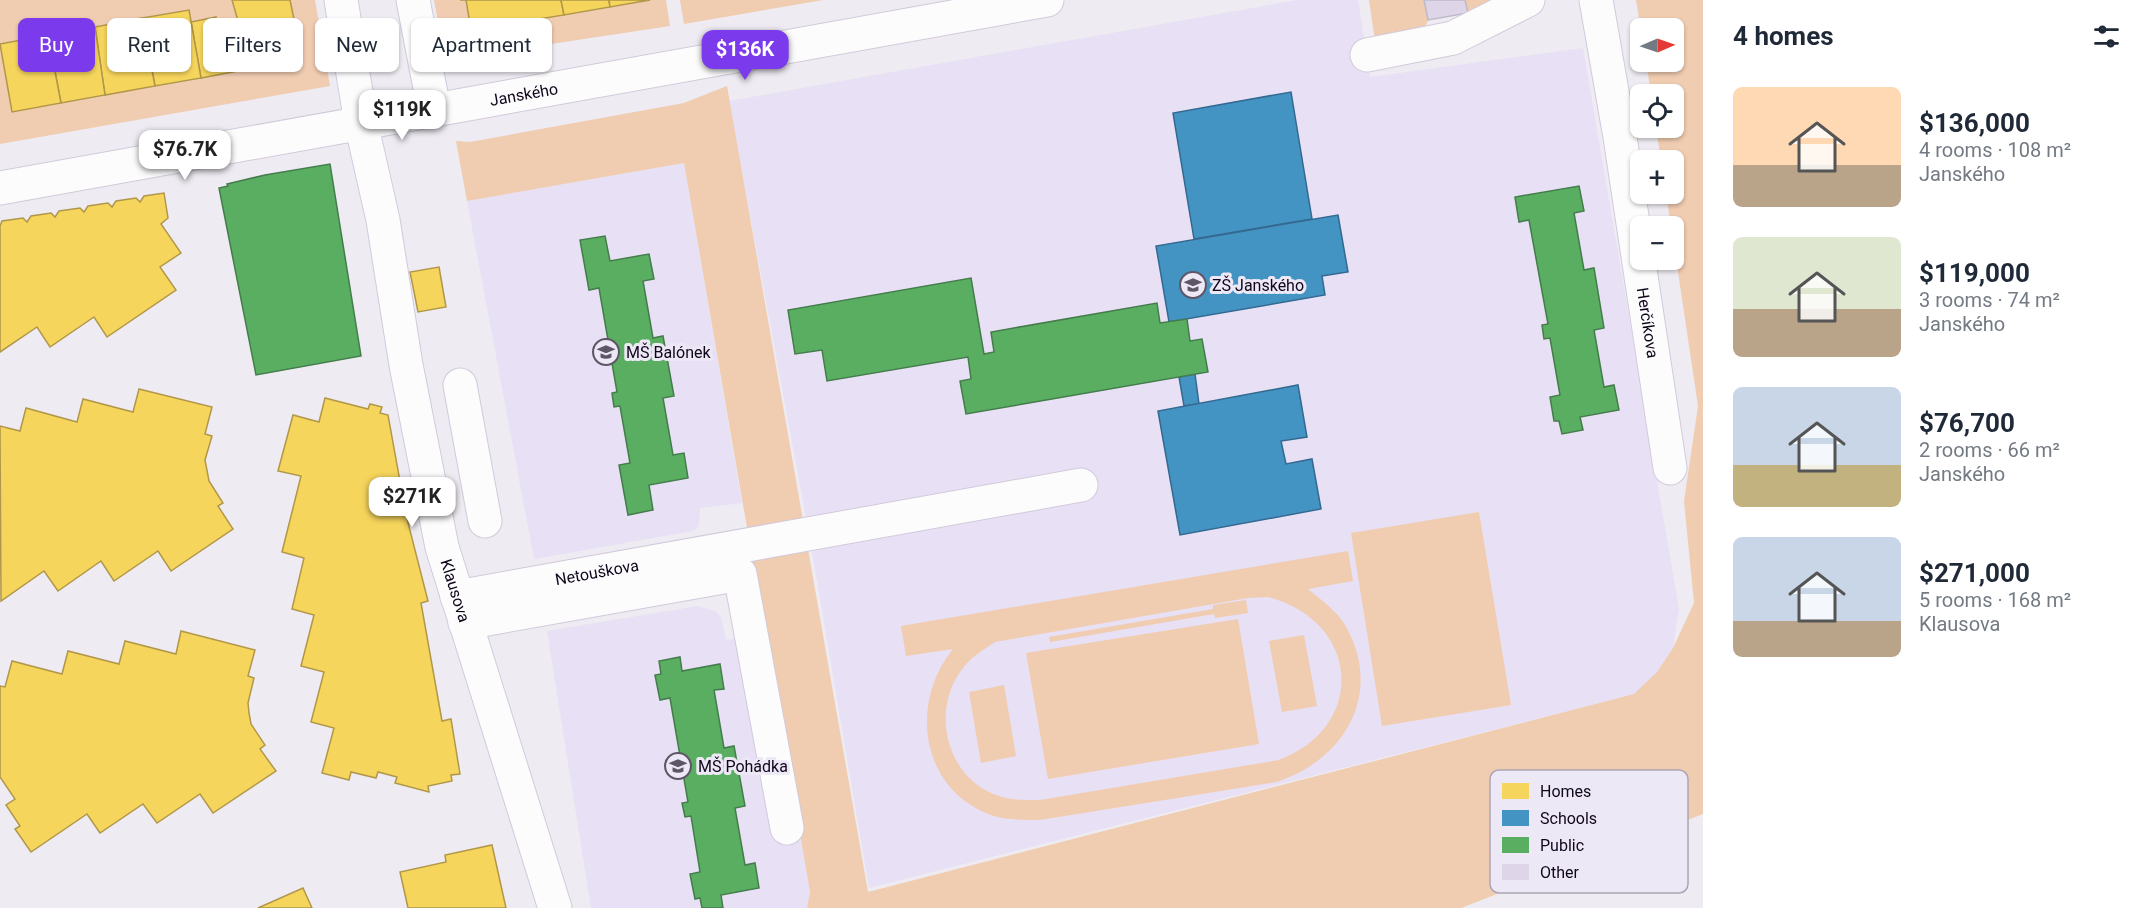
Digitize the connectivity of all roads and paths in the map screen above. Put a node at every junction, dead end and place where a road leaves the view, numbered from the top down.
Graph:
1 (341, 0) edge
2 (413, 0) edge
3 (1047, 0) edge
4 (1528, 0) edge
5 (1596, 0) edge
6 (982, 6) edge
7 (1367, 55) dead end
8 (434, 109) junction
9 (361, 123) junction
10 (0, 188) edge
11 (460, 385) dead end
12 (468, 428) junction
13 (419, 437) junction
14 (1670, 468) dead end
15 (1081, 485) dead end
16 (484, 521) dead end
17 (461, 610) junction
18 (787, 828) dead end
19 (555, 908) edge

1 - 9 street, Klausova
2 - 8 street
3 - 6 street, Janského
4 - 7 street
5 - 14 street, Herčíkova
6 - 8 street, Janského
8 - 9 street, Janského
9 - 10 street, Janského
9 - 13 street, Klausova
11 - 12 street
12 - 13 street
12 - 16 street
13 - 17 street, Klausova
15 - 17 street, Netouškova
17 - 18 street
17 - 19 street, Klausova

